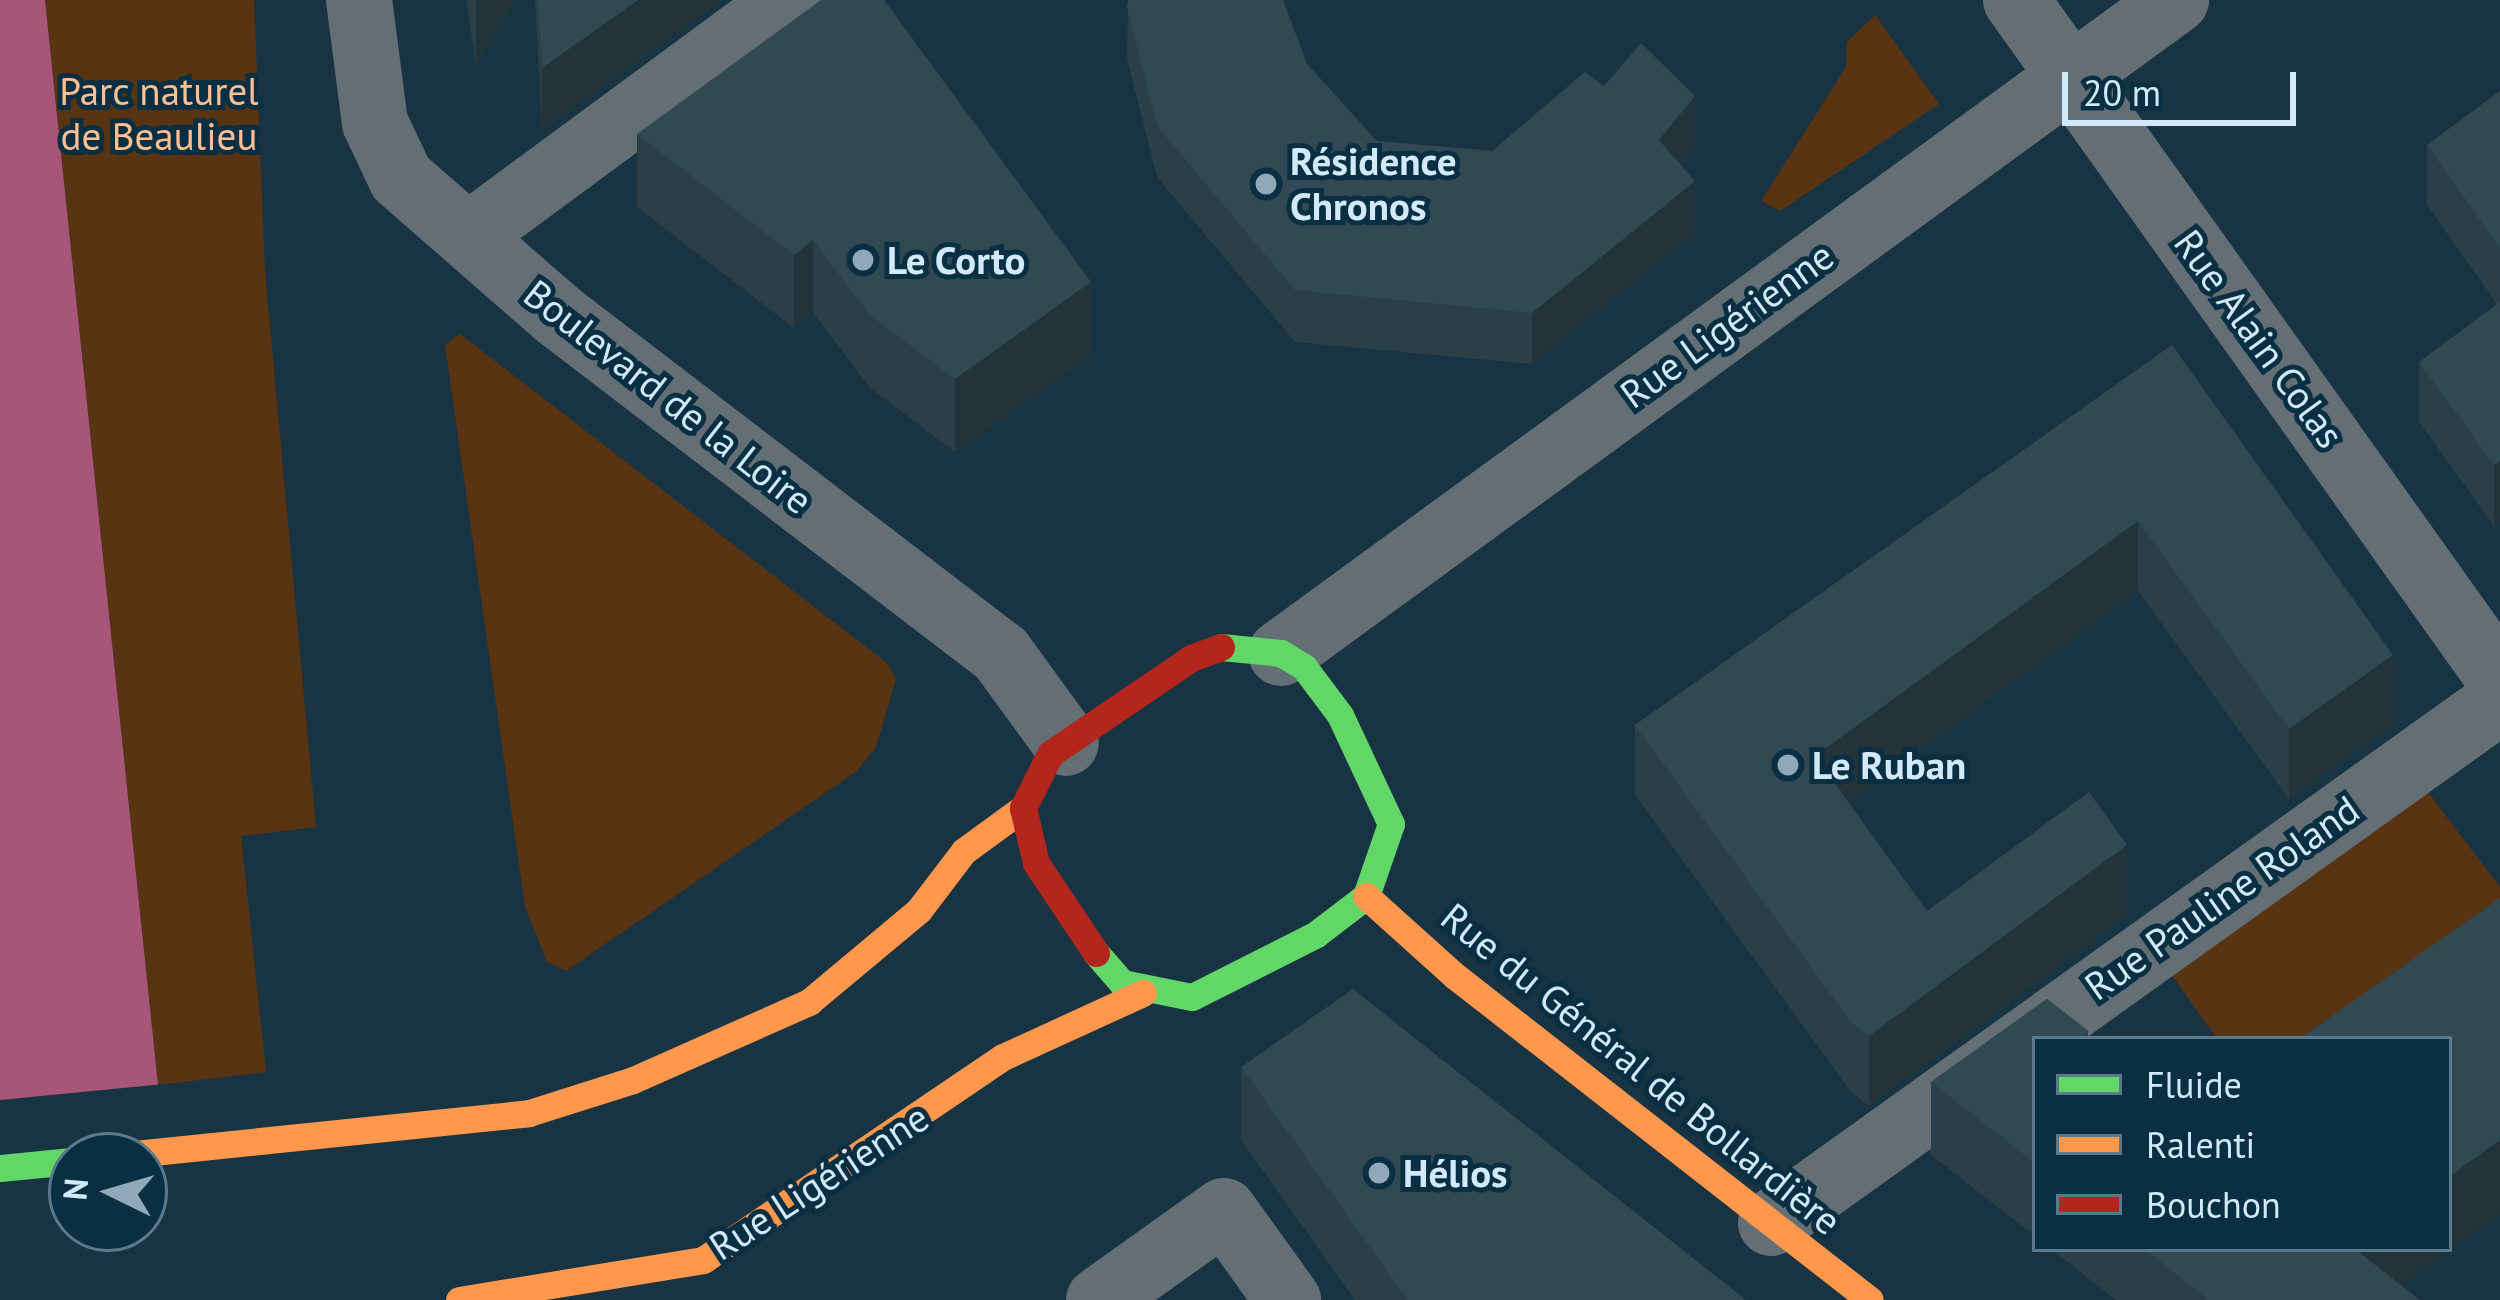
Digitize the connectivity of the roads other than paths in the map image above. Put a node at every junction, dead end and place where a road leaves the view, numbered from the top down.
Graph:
1 (358, 0) edge
2 (788, 0) edge
3 (2016, 0) edge
4 (2176, 0) edge
5 (2069, 74) junction
6 (468, 236) junction
7 (1281, 652) junction
8 (2500, 679) edge
9 (2500, 701) edge
10 (1066, 743) junction
11 (1023, 808) junction
12 (1366, 896) junction
13 (1143, 992) junction
14 (2032, 1036) edge
15 (2032, 1036) edge
16 (168, 1151) edge
17 (48, 1163) edge
18 (0, 1168) edge
19 (1771, 1223) junction
20 (470, 1299) edge
21 (459, 1300) edge
22 (1100, 1300) edge
23 (1288, 1300) edge
24 (1870, 1300) edge

1 - 6 street, Boulevard de la Loire
2 - 6 street
3 - 5 street, Rue Alain Colas
4 - 5 street, Rue Ligérienne
5 - 7 street, Rue Ligérienne
5 - 8 street, Rue Alain Colas
6 - 10 street, Boulevard de la Loire
7 - 10 street
7 - 12 street
9 - 15 street, Rue Pauline Roland
10 - 11 street
11 - 13 street
11 - 16 street
12 - 13 street
12 - 19 street, Rue du Général de Bollardière
13 - 20 street, Rue Ligérienne
14 - 19 street, Rue Pauline Roland
17 - 18 street
19 - 24 street, Rue du Général de Bollardière
20 - 21 street, Rue Ligérienne
22 - 23 street

